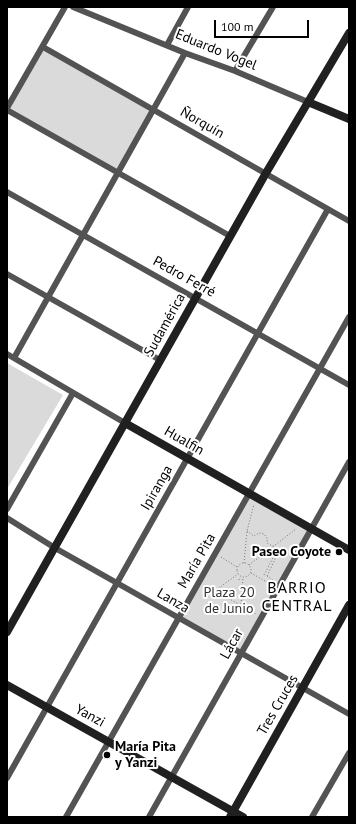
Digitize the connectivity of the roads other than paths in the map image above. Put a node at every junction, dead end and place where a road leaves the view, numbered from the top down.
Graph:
1 (65, 7) edge
2 (73, 7) edge
3 (188, 7) edge
4 (273, 7) edge
5 (349, 33) edge
6 (167, 44) junction
7 (43, 47) junction
8 (185, 53) junction
9 (235, 71) junction
10 (308, 102) junction
11 (7, 109) edge
12 (154, 110) junction
13 (349, 119) edge
14 (118, 173) junction
15 (266, 173) junction
16 (7, 192) edge
17 (328, 209) junction
18 (349, 221) edge
19 (83, 235) junction
20 (230, 236) junction
21 (7, 274) edge
22 (48, 297) junction
23 (195, 297) junction
24 (349, 317) edge
25 (258, 334) junction
26 (7, 354) edge
27 (14, 358) junction
28 (160, 360) junction
29 (320, 368) junction
30 (349, 385) edge
31 (73, 393) junction
32 (125, 423) junction
33 (188, 458) junction
34 (349, 462) edge
35 (252, 495) junction
36 (7, 509) edge
37 (7, 518) edge
38 (311, 529) junction
39 (55, 548) junction
40 (349, 550) edge
41 (117, 583) junction
42 (349, 606) edge
43 (178, 618) junction
44 (7, 632) edge
45 (241, 653) junction
46 (7, 685) edge
47 (303, 688) junction
48 (46, 706) junction
49 (349, 714) edge
50 (109, 741) junction
51 (349, 753) edge
52 (172, 776) junction
53 (7, 778) edge
54 (231, 814) edge
55 (66, 817) edge
56 (149, 817) edge
57 (243, 817) edge
58 (312, 817) edge

1 - 7 street
2 - 6 street, Eduardo Vogel
3 - 6 street
4 - 9 street
5 - 10 street, Sudamérica
6 - 8 street, Eduardo Vogel
7 - 11 street
7 - 12 street, Ñorquín
8 - 9 street, Eduardo Vogel
8 - 12 street
9 - 10 street, Eduardo Vogel
10 - 13 street, Eduardo Vogel
10 - 15 street, Sudamérica
11 - 14 street
12 - 14 street
12 - 15 street, Ñorquín
14 - 19 street
14 - 20 street
15 - 17 street, Ñorquín
15 - 20 street, Sudamérica
16 - 19 street, Pedro Ferré
17 - 18 street, Ñorquín
17 - 25 street, Ipiranga
19 - 22 street
19 - 23 street, Pedro Ferré
20 - 23 street, Sudamérica
21 - 22 street
22 - 27 street
22 - 28 street
23 - 25 street, Pedro Ferré
23 - 28 street, Sudamérica
24 - 29 street, María Pita
25 - 29 street, Pedro Ferré
25 - 33 street, Ipiranga
26 - 27 street, Hualfin
27 - 31 street, Hualfin
28 - 32 street, Sudamérica
29 - 30 street, Pedro Ferré
29 - 35 street, María Pita
31 - 32 street, Hualfin
31 - 36 street
32 - 33 street, Hualfin
32 - 39 street, Sudamérica
33 - 35 street, Hualfin
33 - 41 street, Ipiranga
34 - 38 street, Lácar
35 - 38 street, Hualfin
35 - 43 street, María Pita
37 - 39 street, Lanza
38 - 40 street, Hualfin
38 - 45 street, Lácar
39 - 41 street, Lanza
39 - 44 street, Sudamérica
41 - 43 street, Lanza
41 - 48 street, Ipiranga
42 - 47 street, Tres Cruces
43 - 45 street, Lanza
43 - 50 street, María Pita
45 - 47 street, Lanza
45 - 52 street, Lácar
46 - 48 street, Yanzi
47 - 49 street, Lanza
47 - 54 street, Tres Cruces
48 - 50 street, Yanzi
48 - 53 street, Ipiranga
50 - 52 street, Yanzi
50 - 55 street, María Pita
51 - 58 street
52 - 54 street, Yanzi
52 - 56 street, Lácar
54 - 57 street, Yanzi

